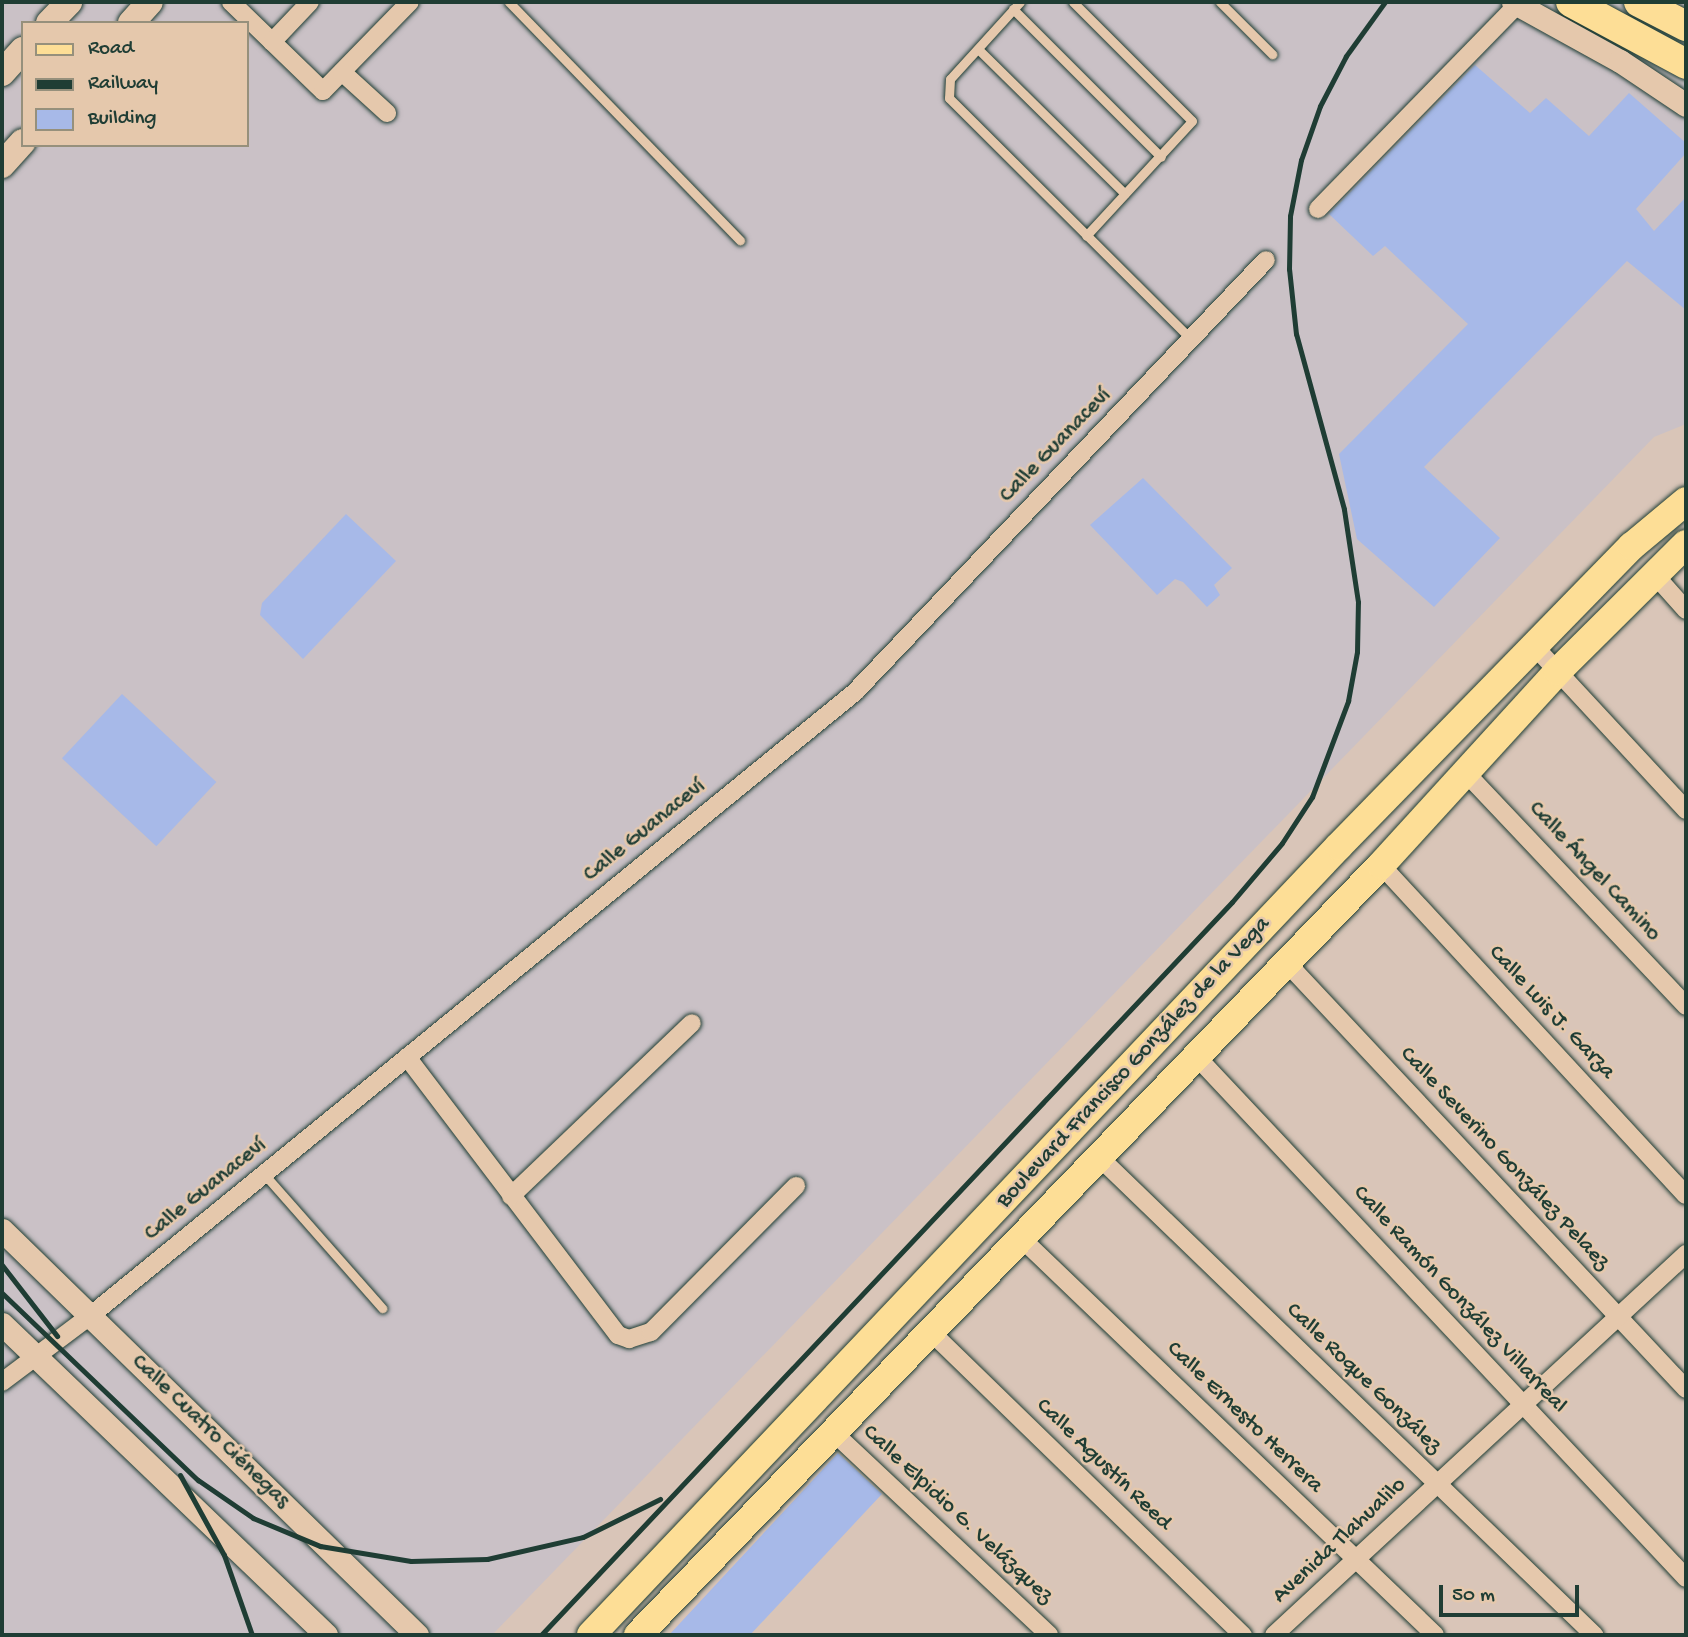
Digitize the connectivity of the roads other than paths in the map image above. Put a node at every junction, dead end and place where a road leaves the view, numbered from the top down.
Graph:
1 (69, 2) edge
2 (150, 2) edge
3 (231, 2) edge
4 (310, 2) edge
5 (410, 2) edge
6 (509, 2) edge
7 (1073, 2) edge
8 (1220, 2) edge
9 (1571, 2) edge
10 (1639, 2) edge
11 (1515, 3) edge
12 (1016, 6) edge
13 (51, 21) edge
14 (133, 21) edge
15 (1686, 26) edge
16 (272, 42) junction
17 (978, 49) junction
18 (1658, 49) junction
19 (21, 52) edge
20 (1272, 54) dead end
21 (1686, 64) edge
22 (2, 72) edge
23 (342, 72) junction
24 (1686, 78) edge
25 (1686, 105) edge
26 (387, 113) dead end
27 (21, 144) edge
28 (1161, 158) junction
29 (2, 165) edge
30 (1125, 194) junction
31 (1318, 209) dead end
32 (1086, 236) junction
33 (740, 240) dead end
34 (1266, 260) dead end
35 (1191, 339) junction
36 (1686, 501) edge
37 (1686, 544) edge
38 (1654, 574) junction
39 (1686, 610) edge
40 (1536, 648) junction
41 (1558, 671) junction
42 (1465, 772) junction
43 (1686, 810) edge
44 (1381, 865) junction
45 (1286, 962) junction
46 (1686, 1006) edge
47 (692, 1023) dead end
48 (1196, 1056) junction
49 (407, 1057) junction
50 (1098, 1156) junction
51 (264, 1174) junction
52 (796, 1186) dead end
53 (1686, 1195) edge
54 (511, 1196) junction
55 (2, 1230) edge
56 (1020, 1237) junction
57 (1686, 1254) edge
58 (382, 1308) dead end
59 (90, 1316) junction
60 (1618, 1317) junction
61 (2, 1324) edge
62 (929, 1330) junction
63 (35, 1356) junction
64 (2, 1382) edge
65 (1686, 1389) edge
66 (1523, 1405) junction
67 (832, 1431) junction
68 (1437, 1485) junction
69 (1356, 1559) junction
70 (1686, 1578) edge
71 (326, 1635) edge
72 (417, 1635) edge
73 (591, 1635) edge
74 (638, 1635) edge
75 (1049, 1635) edge
76 (1243, 1635) edge
77 (1274, 1635) edge
78 (1435, 1635) edge
79 (1594, 1635) edge

1 - 13 main road
2 - 14 main road
3 - 16 street
4 - 16 street
5 - 23 street
6 - 33 lane
7 - 28 lane
8 - 20 lane
9 - 18 highway
10 - 15 highway
11 - 25 street
11 - 31 street
12 - 17 lane
12 - 28 lane
16 - 23 street
17 - 30 lane
17 - 32 lane
18 - 21 highway
18 - 24 highway
19 - 22 main road
23 - 26 street
27 - 29 main road
28 - 30 lane
30 - 32 lane
32 - 35 lane
34 - 35 street, Calle Guanaceví
35 - 49 street, Calle Guanaceví
36 - 40 main road, Boulevard Francisco González de la Vega
37 - 38 main road, Boulevard Francisco González de la Vega
38 - 39 street
38 - 41 main road, Boulevard Francisco González de la Vega
40 - 41 street
40 - 73 main road, Boulevard Francisco González de la Vega
41 - 42 main road, Boulevard Francisco González de la Vega
41 - 43 street
42 - 44 main road, Boulevard Francisco González de la Vega
42 - 46 street, Calle Ángel Camino
44 - 45 main road, Boulevard Francisco González de la Vega
44 - 53 street, Calle Luis J. Garza
45 - 48 main road, Boulevard Francisco González de la Vega
45 - 60 street, Calle Severino González Pelaez
47 - 54 street
48 - 50 main road, Boulevard Francisco González de la Vega
48 - 66 street, Calle Ramón González Villarreal
49 - 51 street, Calle Guanaceví
49 - 54 street
50 - 56 main road, Boulevard Francisco González de la Vega
50 - 68 street, Calle Roque González
51 - 58 lane
51 - 59 street, Calle Guanaceví
52 - 54 street
55 - 59 street, Calle Cuatro Ciénegas
56 - 62 main road, Boulevard Francisco González de la Vega
56 - 69 street, Calle Ernesto Herrera
57 - 60 street, Avenida Tlahualilo
59 - 63 street, Calle Guanaceví
59 - 72 street, Calle Cuatro Ciénegas
60 - 65 street, Calle Severino González Pelaez
60 - 66 street, Avenida Tlahualilo
61 - 63 street
62 - 67 main road, Boulevard Francisco González de la Vega
62 - 76 street, Calle Agustín Reed
63 - 64 street, Calle Guanaceví
63 - 71 street
66 - 68 street, Avenida Tlahualilo
66 - 70 street, Calle Ramón González Villarreal
67 - 74 main road, Boulevard Francisco González de la Vega
67 - 75 street, Calle Elpidio G. Velázquez
68 - 69 street, Avenida Tlahualilo
68 - 79 street, Calle Roque González
69 - 77 street, Avenida Tlahualilo
69 - 78 street, Calle Ernesto Herrera

